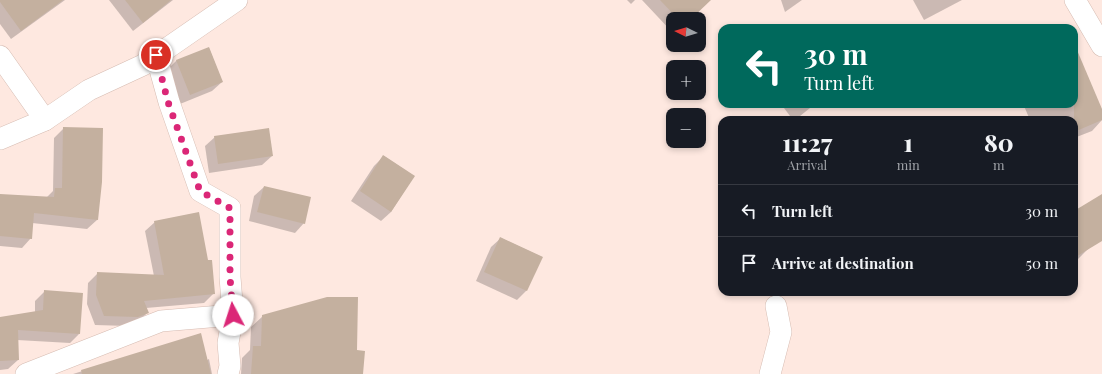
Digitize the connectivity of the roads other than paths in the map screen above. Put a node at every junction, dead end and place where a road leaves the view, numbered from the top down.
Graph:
1 (237, 0) edge
2 (1075, 0) edge
3 (1102, 46) edge
4 (156, 55) junction
5 (0, 56) edge
6 (45, 120) junction
7 (0, 139) edge
8 (776, 306) dead end
9 (233, 315) junction
10 (26, 374) edge
11 (228, 374) edge
12 (770, 374) edge

1 - 4 street
2 - 3 street
4 - 6 street
4 - 9 street
5 - 6 street
6 - 7 street
8 - 12 street
9 - 10 street
9 - 11 street

